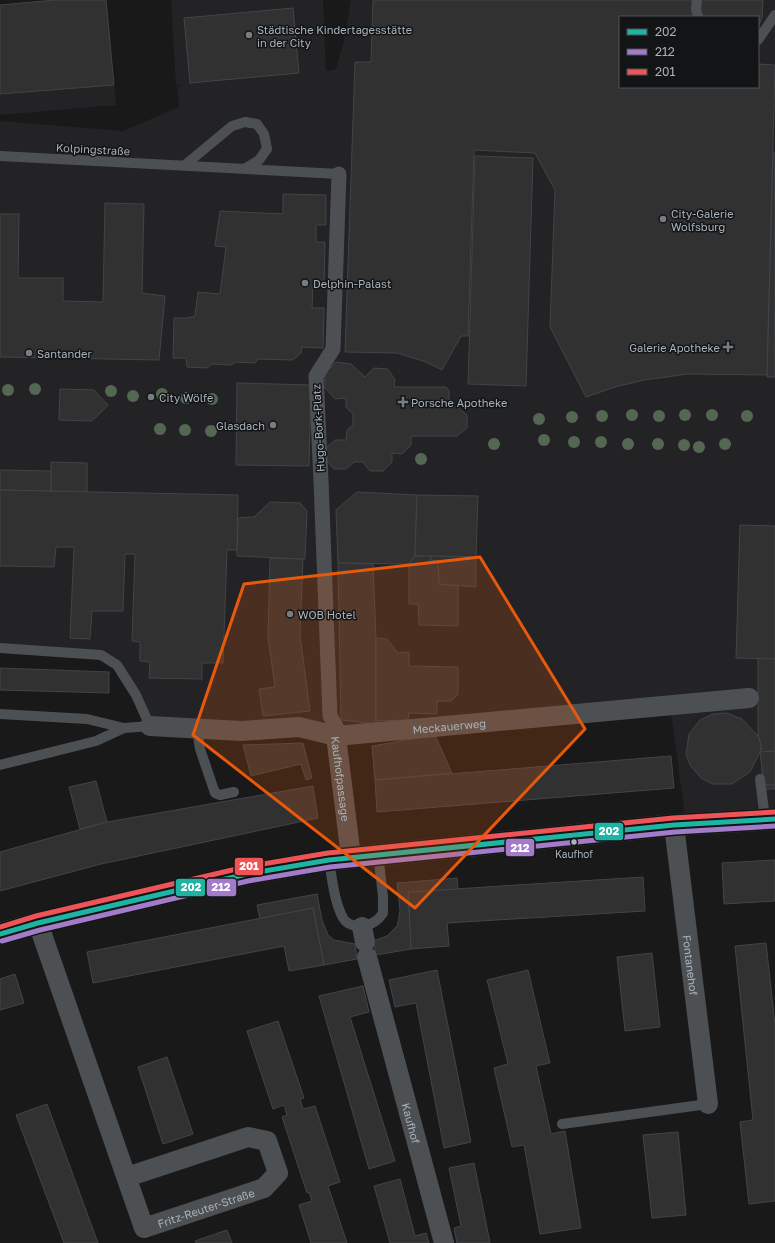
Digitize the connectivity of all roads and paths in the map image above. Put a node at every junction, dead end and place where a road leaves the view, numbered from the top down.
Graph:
1 (697, 0) edge
2 (775, 15) edge
3 (698, 16) edge
4 (759, 39) edge
5 (0, 156) edge
6 (185, 165) junction
7 (246, 168) junction
8 (339, 174) joint
9 (322, 511) joint
10 (0, 648) edge
11 (749, 698) dead end
12 (0, 714) edge
13 (150, 726) junction
14 (124, 728) junction
15 (197, 729) junction
16 (336, 736) junction
17 (0, 765) edge
18 (760, 779) dead end
19 (234, 792) dead end
20 (770, 819) edge
21 (674, 825) junction
22 (378, 854) junction
23 (351, 857) junction
24 (329, 860) junction
25 (38, 922) junction
26 (0, 934) edge
27 (364, 942) junction
28 (708, 1104) joint
29 (562, 1124) dead end
30 (127, 1177) junction
31 (444, 1243) edge

1 - 3 lane
2 - 4 lane
5 - 6 lane, Kolpingstraße
6 - 7 lane, Kolpingstraße
6 - 7 lane
7 - 8 lane, Kolpingstraße
8 - 9 street, Hugo-Bork-Platz
9 - 16 street, Kaufhofpassage
10 - 13 lane
11 - 16 street, Meckauerweg
12 - 14 lane
13 - 14 lane
13 - 15 street, Meckauerweg
14 - 17 lane
15 - 16 street, Meckauerweg
15 - 19 lane
16 - 23 street, Kaufhofpassage
18 - 20 lane
20 - 21 street
21 - 22 street
21 - 28 street, Fontanehof
22 - 23 street
22 - 27 lane
23 - 24 street
24 - 25 street
24 - 27 lane
25 - 26 street
25 - 30 street, Fritz-Reuter-Straße
27 - 31 street, Kaufhof
28 - 29 lane
30 - 30 street, Fritz-Reuter-Straße

